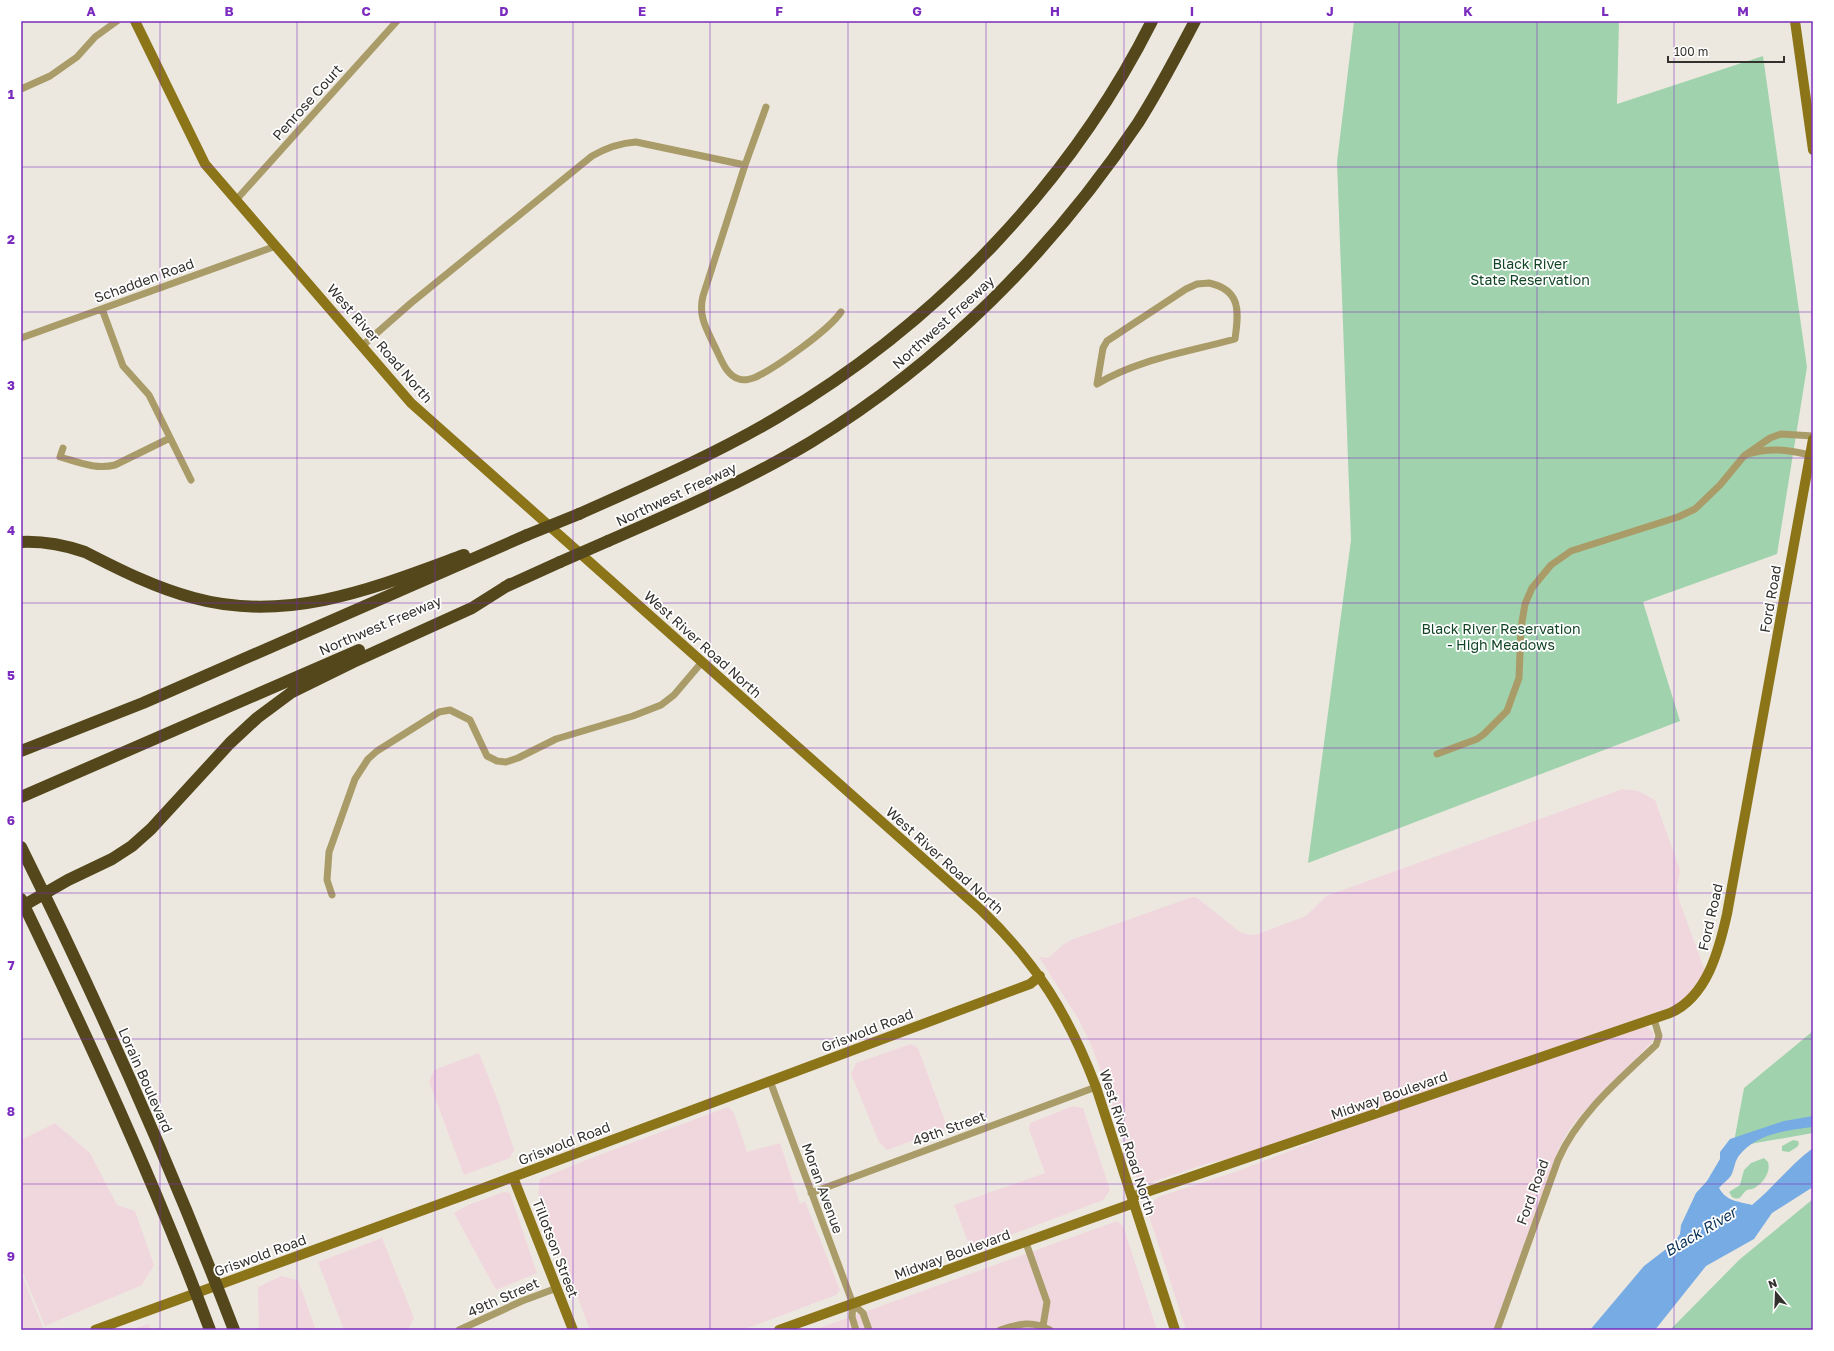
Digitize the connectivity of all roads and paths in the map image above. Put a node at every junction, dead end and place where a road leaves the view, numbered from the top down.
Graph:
1 (117, 21) edge
2 (135, 21) edge
3 (397, 21) edge
4 (1152, 21) edge
5 (1195, 21) edge
6 (1795, 21) edge
7 (21, 89) edge
8 (766, 107) dead end
9 (1813, 150) edge
10 (745, 165) junction
11 (236, 200) junction
12 (276, 246) junction
13 (102, 309) junction
14 (841, 312) dead end
15 (21, 338) edge
16 (362, 346) junction
17 (1116, 373) joint
18 (1813, 436) edge
19 (170, 438) junction
20 (1813, 439) edge
21 (63, 448) dead end
22 (1810, 455) junction
23 (1744, 456) junction
24 (191, 480) dead end
25 (526, 533) junction
26 (21, 542) edge
27 (510, 584) junction
28 (702, 662) junction
29 (21, 751) edge
30 (1437, 754) dead end
31 (26, 795) edge
32 (21, 847) edge
33 (44, 894) junction
34 (332, 895) dead end
35 (22, 904) edge
36 (1040, 976) junction
37 (1654, 1019) junction
38 (770, 1081) junction
39 (1096, 1087) junction
40 (514, 1177) junction
41 (811, 1193) junction
42 (1133, 1200) junction
43 (1026, 1243) junction
44 (217, 1285) junction
45 (557, 1288) junction
46 (196, 1293) junction
47 (853, 1304) junction
48 (1043, 1326) junction
49 (95, 1330) edge
50 (210, 1330) edge
51 (234, 1330) edge
52 (459, 1330) edge
53 (573, 1330) edge
54 (779, 1330) edge
55 (856, 1330) edge
56 (869, 1330) edge
57 (1000, 1330) edge
58 (1050, 1330) edge
59 (1175, 1330) edge
60 (1497, 1330) edge

1 - 7 street
2 - 11 street, West River Road North
3 - 11 street, Penrose Court
4 - 25 highway, Northwest Freeway
5 - 27 highway, Northwest Freeway, bridge
6 - 9 street
8 - 10 street
10 - 14 street
10 - 16 street
11 - 12 street, West River Road North
12 - 13 street, Schadden Road
12 - 16 street, West River Road North
13 - 15 street, Schadden Road
13 - 19 street
16 - 28 street, West River Road North
17 - 17 street
18 - 23 street
19 - 21 street
19 - 24 street
20 - 22 street, Ford Road
22 - 23 street
22 - 37 street, Ford Road
23 - 30 street
25 - 26 highway
25 - 29 highway, Northwest Freeway
27 - 31 highway, Northwest Freeway
27 - 33 highway
28 - 34 street
28 - 36 street, West River Road North
32 - 33 highway, Lorain Boulevard
33 - 35 highway
33 - 44 highway, Lorain Boulevard
35 - 46 highway
36 - 38 street, Griswold Road
36 - 39 street, West River Road North
37 - 42 street, Midway Boulevard
37 - 60 street, Ford Road
38 - 40 street, Griswold Road
38 - 41 street, Moran Avenue
39 - 41 street, 49th Street
39 - 42 street, West River Road North
40 - 44 street, Griswold Road
40 - 45 street, Tillotson Street
41 - 47 street, Moran Avenue
42 - 43 street, Midway Boulevard
42 - 59 street, West River Road North
43 - 47 street, Midway Boulevard
43 - 48 street
44 - 46 street, Griswold Road
44 - 51 highway, Lorain Boulevard
45 - 52 street, 49th Street
45 - 53 street, Tillotson Street
46 - 49 street, Griswold Road
46 - 50 highway
47 - 54 street, Midway Boulevard
47 - 55 street, Moran Avenue
47 - 56 street, Moran Avenue
48 - 57 street
48 - 58 street

